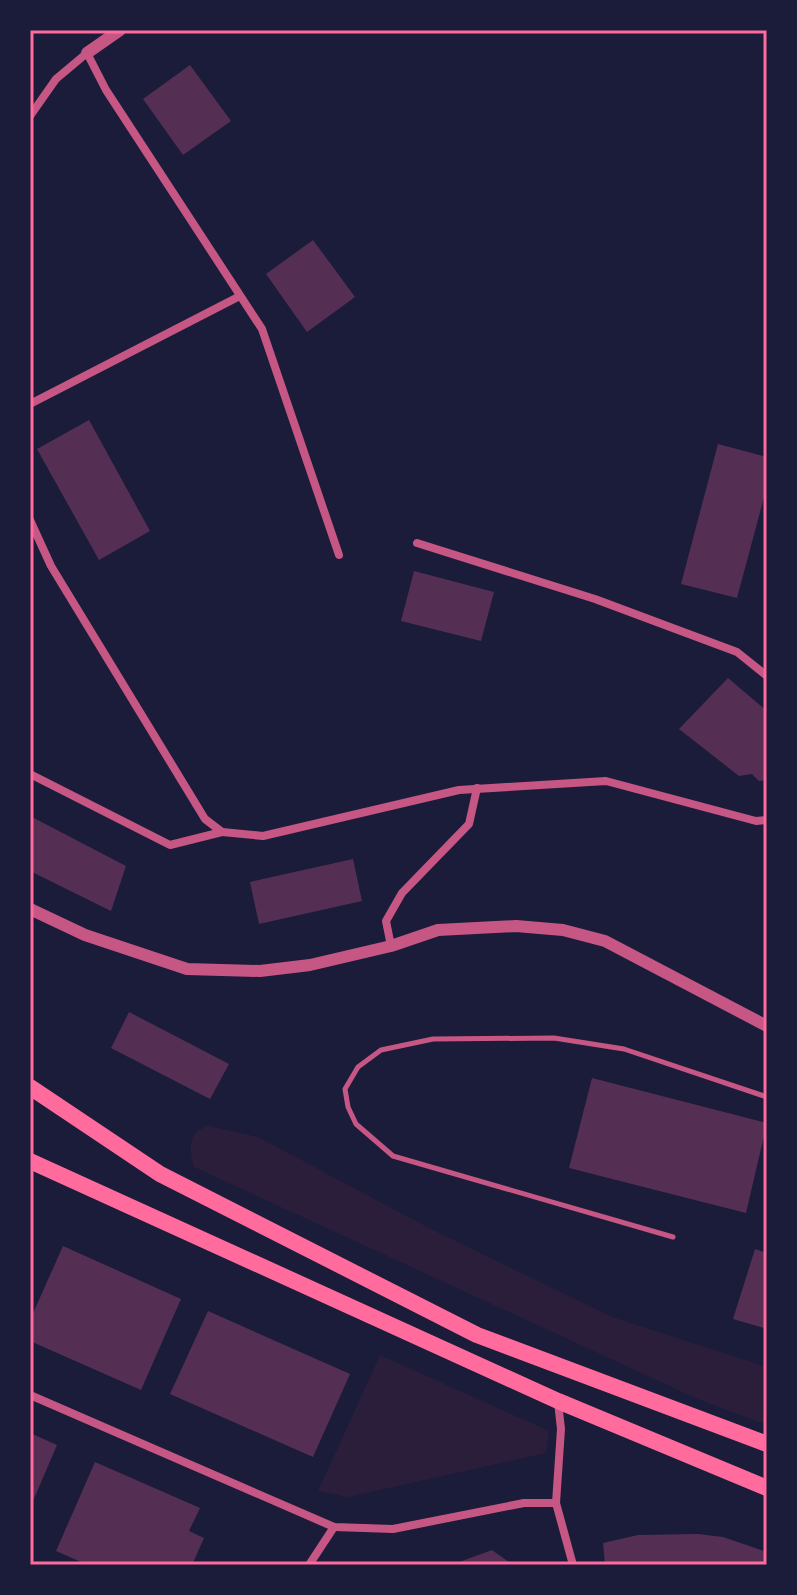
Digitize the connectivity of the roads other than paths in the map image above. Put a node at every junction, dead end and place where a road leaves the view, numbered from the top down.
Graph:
1 (120, 30) edge
2 (87, 53) junction
3 (30, 116) edge
4 (238, 297) junction
5 (30, 404) edge
6 (30, 520) edge
7 (417, 543) dead end
8 (339, 555) dead end
9 (767, 676) edge
10 (30, 774) edge
11 (477, 788) junction
12 (767, 820) edge
13 (222, 832) junction
14 (30, 909) edge
15 (391, 946) junction
16 (767, 1026) edge
17 (30, 1087) edge
18 (767, 1097) edge
19 (30, 1161) edge
20 (673, 1237) dead end
21 (30, 1395) edge
22 (558, 1401) junction
23 (767, 1444) edge
24 (767, 1488) edge
25 (556, 1503) junction
26 (334, 1527) junction
27 (309, 1565) edge
28 (573, 1565) edge

1 - 2 street
2 - 3 street
2 - 4 street
4 - 5 street
4 - 8 street
6 - 13 street
7 - 9 street
10 - 13 street
11 - 12 street
11 - 13 street
11 - 15 street
14 - 15 street
15 - 16 street
17 - 23 highway
18 - 20 lane
19 - 22 highway
21 - 26 street
22 - 24 highway
22 - 25 street
25 - 26 street
25 - 28 street
26 - 27 street

